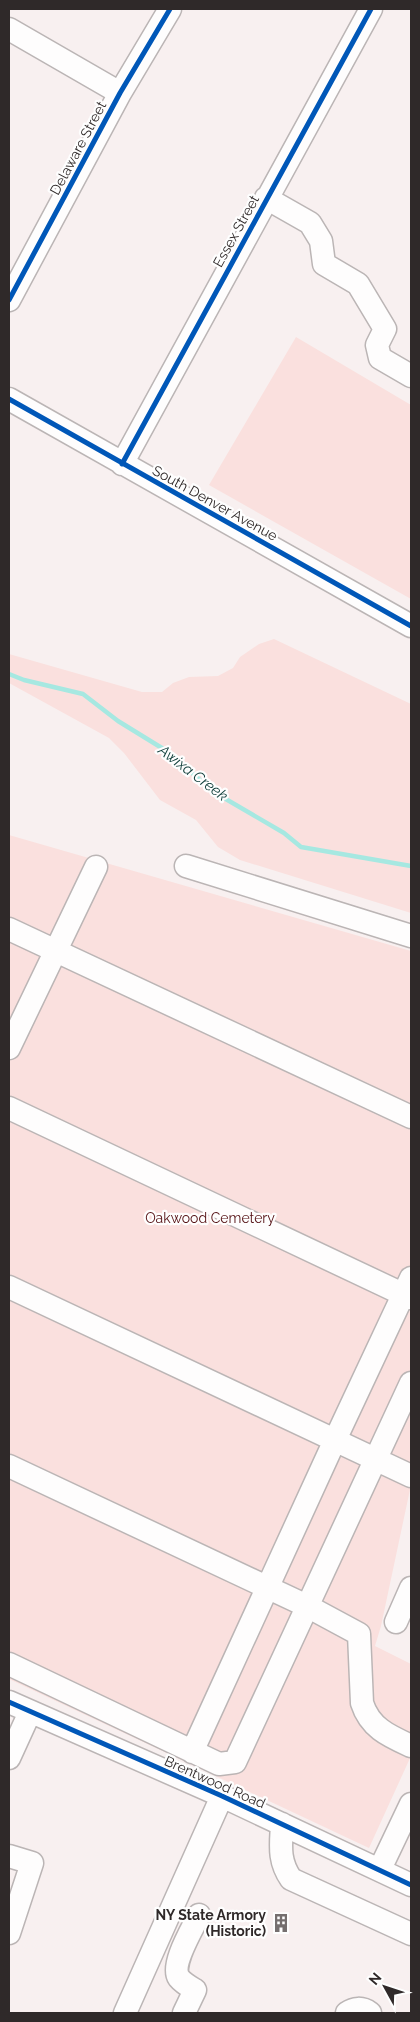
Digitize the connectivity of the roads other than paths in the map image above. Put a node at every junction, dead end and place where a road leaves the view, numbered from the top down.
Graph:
1 (170, 9) edge
2 (371, 9) edge
3 (9, 29) edge
4 (120, 93) junction
5 (266, 198) junction
6 (9, 300) edge
7 (411, 376) edge
8 (9, 399) edge
9 (122, 464) junction
10 (411, 626) edge
11 (186, 866) dead end
12 (96, 867) dead end
13 (9, 929) edge
14 (411, 936) edge
15 (56, 950) junction
16 (9, 1048) edge
17 (9, 1108) edge
18 (411, 1117) edge
19 (9, 1287) edge
20 (409, 1290) edge
21 (411, 1383) edge
22 (335, 1440) junction
23 (376, 1459) junction
24 (9, 1466) edge
25 (411, 1476) edge
26 (267, 1587) junction
27 (411, 1588) edge
28 (307, 1606) junction
29 (396, 1622) dead end
30 (9, 1664) edge
31 (9, 1702) edge
32 (30, 1712) junction
33 (411, 1746) edge
34 (192, 1752) junction
35 (9, 1758) edge
36 (222, 1796) junction
37 (411, 1804) edge
38 (282, 1824) junction
39 (9, 1856) edge
40 (380, 1870) junction
41 (411, 1885) edge
42 (199, 1915) dead end
43 (9, 1933) edge
44 (411, 1934) edge
45 (125, 2013) edge
46 (184, 2013) edge
47 (347, 2013) edge
48 (370, 2013) edge

1 - 4 street, Delaware Street
2 - 5 street, Essex Street
3 - 4 street
4 - 6 street, Delaware Street
5 - 7 street
5 - 9 street, Essex Street
8 - 9 street, South Denver Avenue
9 - 10 street, South Denver Avenue
11 - 14 street
12 - 15 street
13 - 15 street
15 - 16 street
15 - 18 street
17 - 20 street
19 - 22 street
20 - 22 street
21 - 23 street
22 - 23 street
22 - 26 street
23 - 25 street
23 - 28 street
24 - 26 street
26 - 28 street
26 - 34 street
27 - 29 street
28 - 33 street
28 - 34 street
30 - 34 street
31 - 32 street, Brentwood Road
32 - 35 street
32 - 36 street, Brentwood Road
36 - 38 street, Brentwood Road
36 - 45 street
37 - 40 street
38 - 40 street, Brentwood Road
38 - 44 street
39 - 43 street
40 - 41 street, Brentwood Road
42 - 46 street
47 - 48 street

